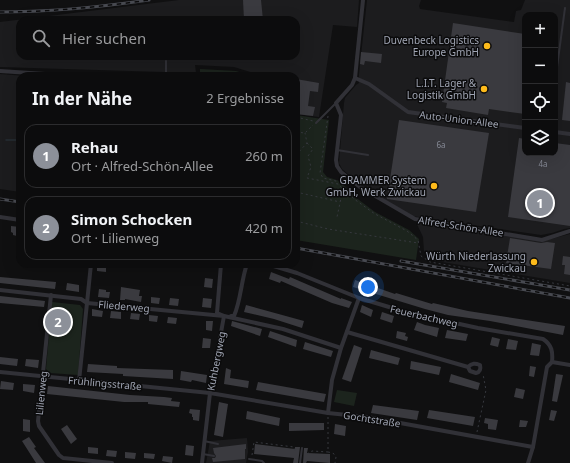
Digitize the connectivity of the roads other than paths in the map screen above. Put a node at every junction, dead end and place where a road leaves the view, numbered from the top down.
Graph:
1 (363, 0) edge
2 (565, 8) dead end
3 (558, 59) edge
4 (166, 60) dead end
5 (0, 71) edge
6 (16, 72) edge
7 (166, 72) edge
8 (355, 78) junction
9 (336, 103) junction
10 (316, 123) road end
11 (522, 128) edge
12 (558, 132) edge
13 (570, 134) edge
14 (336, 150) junction
15 (368, 155) dead end
16 (0, 217) edge
17 (16, 219) edge
18 (570, 231) edge
19 (90, 268) edge
20 (220, 268) edge
21 (246, 268) edge
22 (280, 268) edge
23 (0, 290) edge
24 (52, 295) junction
25 (359, 298) junction
26 (86, 303) junction
27 (224, 316) junction
28 (347, 332) junction
29 (341, 348) junction
30 (552, 362) junction
31 (570, 365) edge
32 (468, 367) dead end
33 (0, 372) edge
34 (43, 377) junction
35 (79, 381) junction
36 (210, 393) junction
37 (328, 413) junction
38 (204, 441) junction
39 (218, 444) dead end
40 (533, 447) junction
41 (302, 448) dead end
42 (203, 454) junction
43 (214, 456) dead end
44 (250, 460) road end
45 (112, 463) edge
46 (202, 463) edge
47 (264, 463) edge
48 (300, 463) edge
49 (528, 463) edge

1 - 8 street
2 - 3 lane
4 - 7 lane
5 - 6 street
8 - 9 street
8 - 11 street, Auto-Union-Allee
9 - 10 lane
9 - 14 street, Alfred-Schön-Allee
12 - 13 street
14 - 15 lane
14 - 18 street, Alfred-Schön-Allee
16 - 17 street
19 - 26 street
20 - 27 street
21 - 27 street
22 - 25 street, Feuerbachweg
23 - 24 street, Fliederweg
24 - 26 street, Fliederweg
24 - 34 street, Lilienweg
25 - 28 street
25 - 30 street, Feuerbachweg
26 - 27 street, Fliederweg
26 - 35 street
27 - 29 street, Fliederweg
27 - 36 street, Kuhbergweg
28 - 29 street
28 - 32 street
29 - 37 street
30 - 31 street
30 - 40 street
33 - 34 street, Frühlingsstraße
34 - 35 street, Frühlingsstraße
34 - 45 street, Lilienweg
35 - 36 street, Frühlingsstraße
36 - 37 street, Gochtstraße
36 - 38 street, Kuhbergweg
37 - 40 street, Gochtstraße
38 - 39 lane
38 - 42 street, Kuhbergweg
40 - 49 street
41 - 48 lane
42 - 43 lane
42 - 46 street, Kuhbergweg
44 - 47 lane

